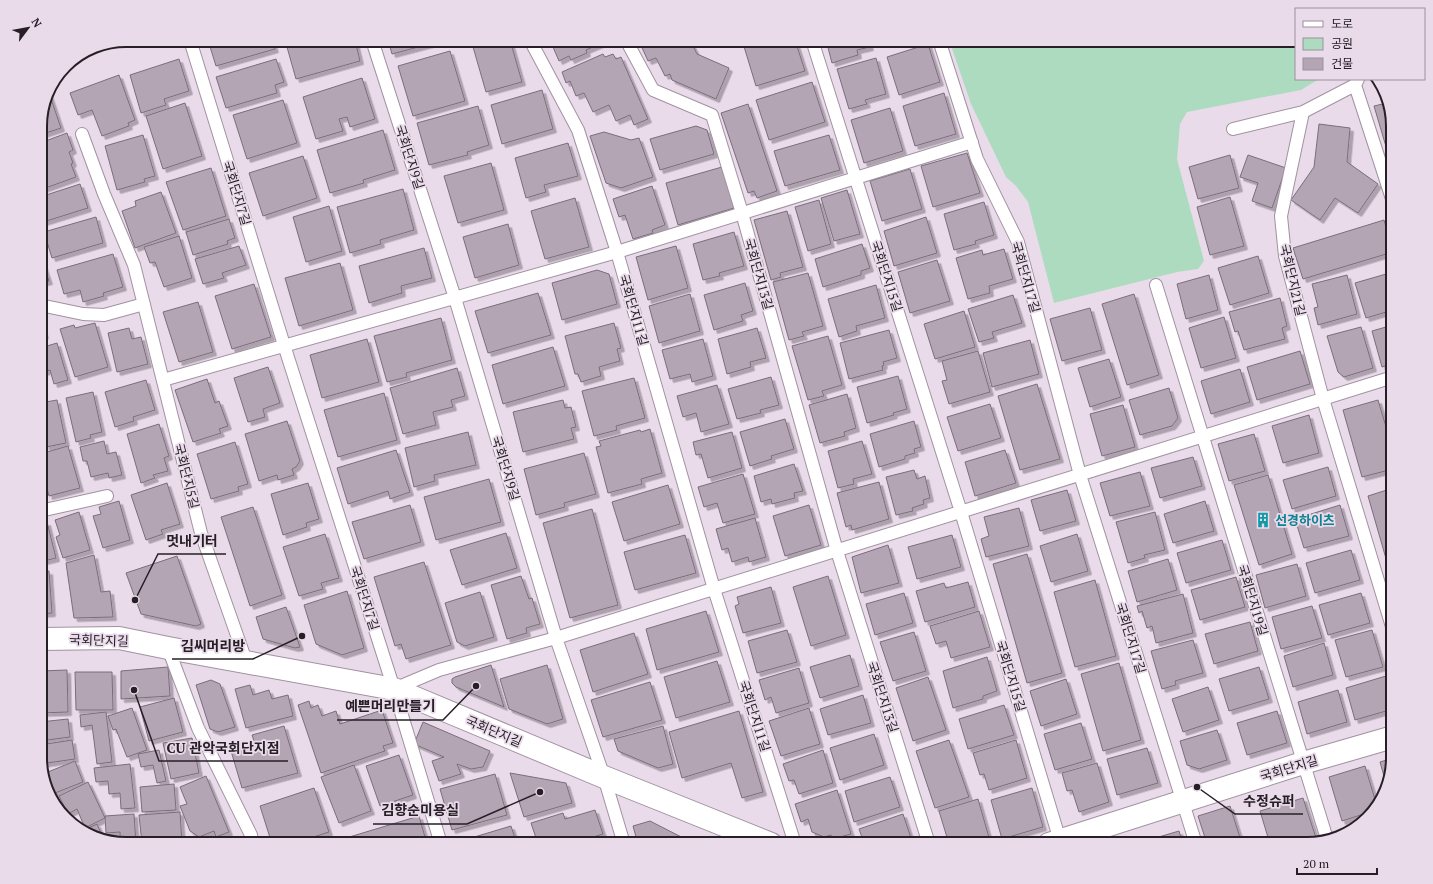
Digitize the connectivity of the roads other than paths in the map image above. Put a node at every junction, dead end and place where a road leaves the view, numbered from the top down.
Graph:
1 (192, 47) edge
2 (374, 47) edge
3 (534, 47) edge
4 (630, 47) edge
5 (814, 47) edge
6 (940, 47) edge
7 (1357, 82) edge
8 (1303, 112) junction
9 (1233, 129) dead end
10 (82, 134) dead end
11 (972, 142) junction
12 (856, 178) junction
13 (1386, 179) edge
14 (742, 213) junction
15 (617, 252) junction
16 (1156, 286) dead end
17 (455, 298) junction
18 (144, 304) junction
19 (47, 306) edge
20 (284, 345) junction
21 (1386, 379) edge
22 (163, 380) junction
23 (1323, 399) junction
24 (1203, 436) junction
25 (1080, 475) junction
26 (107, 496) dead end
27 (47, 509) edge
28 (961, 512) junction
29 (837, 551) junction
30 (714, 589) junction
31 (1386, 607) edge
32 (47, 638) edge
33 (556, 638) junction
34 (168, 648) junction
35 (246, 661) junction
36 (394, 689) junction
37 (1386, 739) edge
38 (1303, 763) junction
39 (604, 777) junction
40 (1183, 801) junction
41 (1326, 834) edge
42 (251, 837) edge
43 (438, 837) edge
44 (622, 837) edge
45 (754, 837) edge
46 (793, 837) edge
47 (927, 837) edge
48 (1055, 837) edge
49 (1075, 837) edge
50 (1194, 837) edge

1 - 20 lane, 국회단지7길
2 - 17 lane, 국회단지9길
3 - 15 lane, 국회단지11길
4 - 14 lane, 국회단지13길
5 - 12 lane, 국회단지15길
6 - 11 lane, 국회단지17길
7 - 8 lane
7 - 13 lane
8 - 9 lane
8 - 23 lane, 국회단지21길
10 - 18 lane, 국회단지5길
11 - 12 lane
11 - 25 lane, 국회단지17길
12 - 14 lane
12 - 28 lane, 국회단지15길
14 - 15 lane
14 - 29 lane, 국회단지13길
15 - 17 lane
15 - 30 lane, 국회단지11길
16 - 24 lane, 국회단지19길
17 - 20 lane
17 - 33 lane, 국회단지9길
18 - 19 lane
18 - 22 lane, 국회단지5길
20 - 22 lane
20 - 36 lane, 국회단지7길
21 - 23 lane
22 - 35 lane, 국회단지5길
23 - 24 lane
23 - 31 lane, 국회단지21길
24 - 25 lane
24 - 38 lane, 국회단지19길
25 - 28 lane
25 - 40 lane, 국회단지17길
26 - 27 lane
28 - 29 lane
28 - 48 lane, 국회단지15길
29 - 30 lane
29 - 47 lane, 국회단지13길
30 - 33 lane
30 - 46 lane, 국회단지11길
32 - 34 street, 국회단지길
33 - 36 lane
33 - 39 lane, 국회단지9길
34 - 35 street, 국회단지길
34 - 42 lane
35 - 36 street, 국회단지길
36 - 39 street, 국회단지길
36 - 43 lane, 국회단지7길
37 - 38 street, 국회단지길
38 - 40 street, 국회단지길
38 - 41 lane, 국회단지19길
39 - 44 lane, 국회단지9길
39 - 45 street, 국회단지길
40 - 49 street, 국회단지길
40 - 50 lane, 국회단지17길

